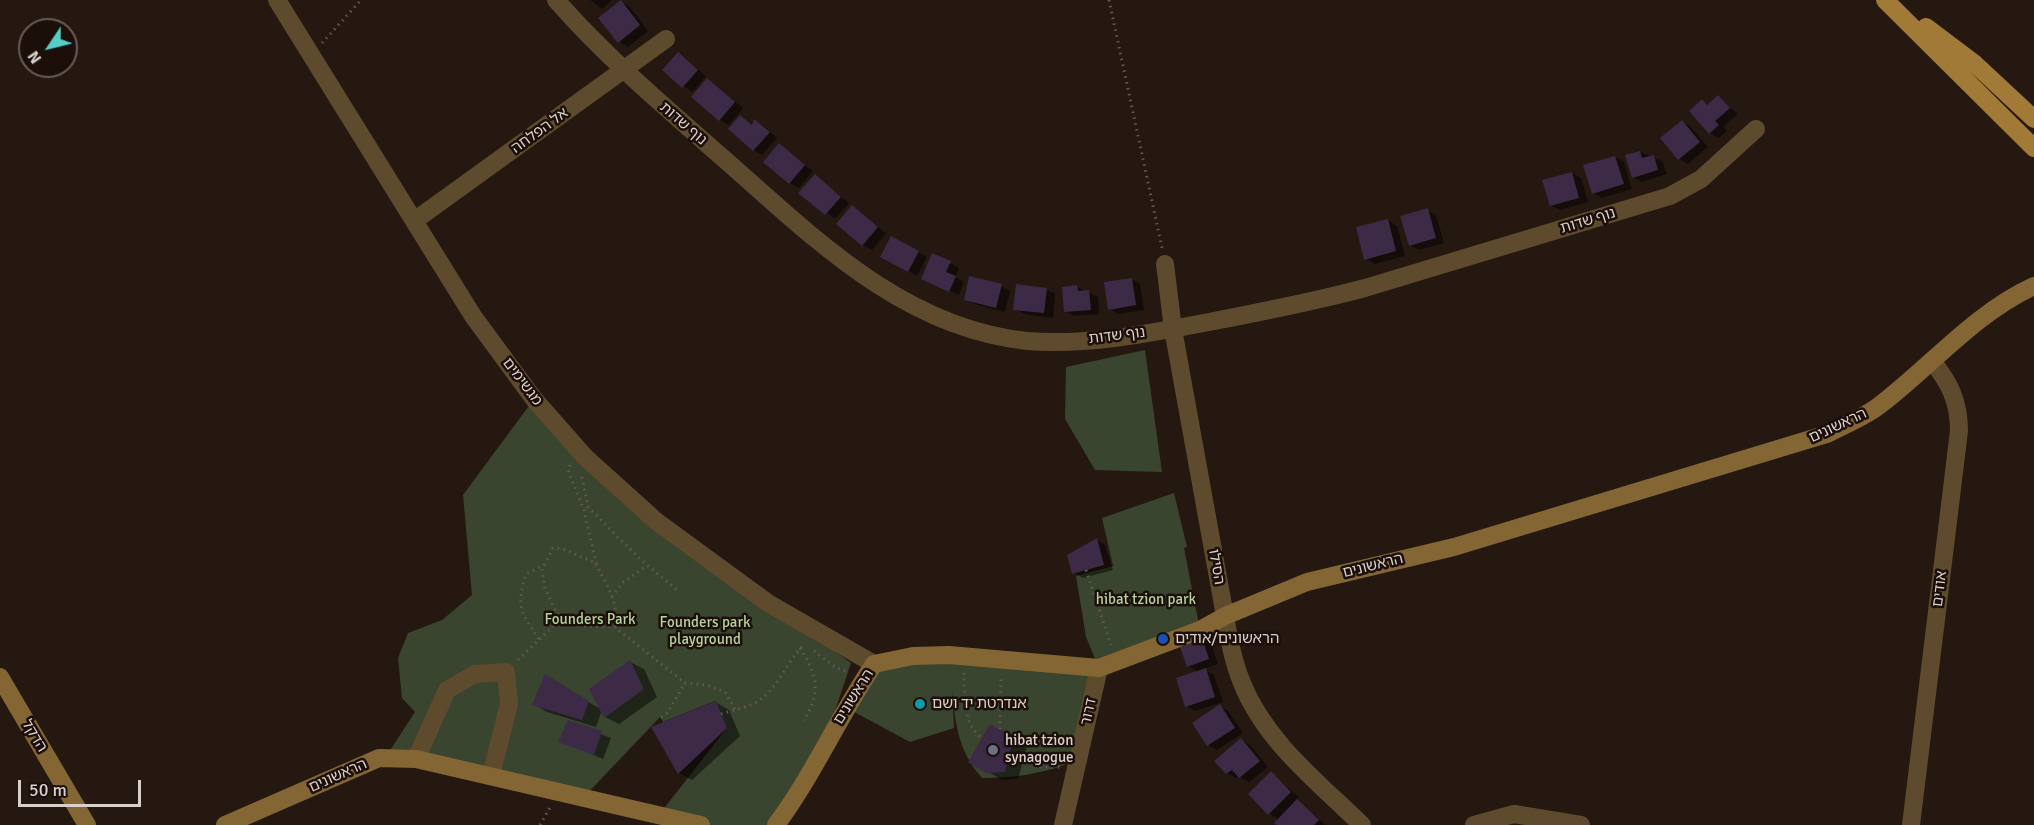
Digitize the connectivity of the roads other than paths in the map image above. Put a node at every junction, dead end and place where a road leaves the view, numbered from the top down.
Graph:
1 (277, 0) edge
2 (556, 0) edge
3 (1888, 0) edge
4 (666, 39) dead end
5 (623, 71) junction
6 (2034, 119) edge
7 (1756, 129) dead end
8 (2034, 148) edge
9 (414, 221) junction
10 (1165, 264) road end
11 (2034, 276) edge
12 (2034, 286) edge
13 (2016, 295) junction
14 (1173, 329) junction
15 (1932, 361) junction
16 (1225, 616) junction
17 (874, 664) junction
18 (1099, 668) junction
19 (0, 677) edge
20 (416, 759) junction
21 (491, 775) junction
22 (87, 825) edge
23 (225, 825) edge
24 (701, 825) edge
25 (776, 825) edge
26 (1063, 825) edge
27 (1362, 825) edge
28 (1474, 825) edge
29 (1581, 825) edge
30 (1911, 825) edge

1 - 9 street, מגשימים
2 - 5 street, נוף שדות
3 - 6 main road
3 - 8 main road
4 - 5 street, אל הפלחה
5 - 9 street, אל הפלחה
5 - 14 street, נוף שדות
7 - 14 street, נוף שדות
9 - 17 street, מגשימים
10 - 14 street, הסילו
11 - 13 street, הראשונים
12 - 13 street, הראשונים
13 - 15 street, הראשונים
14 - 16 street, הסילו
15 - 16 street, הראשונים
15 - 30 street, אודים
16 - 18 street, הראשונים
16 - 27 street, הסילו
17 - 18 street, הראשונים
17 - 25 street, הראשונים
18 - 26 street, דרור
19 - 22 street, הדקל
20 - 21 street, הראשונים
20 - 21 street
20 - 23 street, הראשונים
21 - 24 street, הראשונים
28 - 29 street

